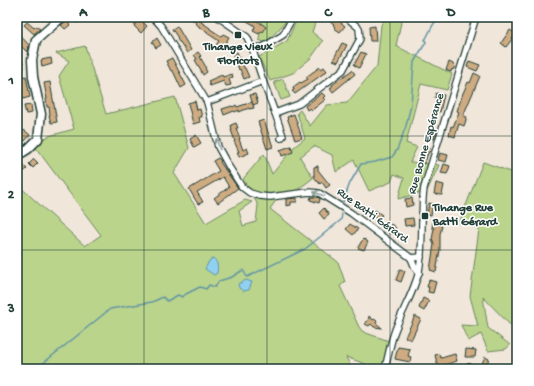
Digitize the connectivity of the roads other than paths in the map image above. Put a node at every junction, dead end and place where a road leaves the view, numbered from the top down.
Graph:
1 (62, 17) edge
2 (153, 17) edge
3 (218, 17) edge
4 (293, 17) edge
5 (346, 17) edge
6 (476, 17) edge
7 (252, 48) junction
8 (263, 81) junction
9 (207, 102) junction
10 (275, 113) junction
11 (281, 138) dead end
12 (17, 156) edge
13 (421, 257) junction
14 (411, 258) junction
15 (419, 273) junction
16 (385, 369) edge
17 (459, 369) edge
18 (474, 369) edge

1 - 12 street
2 - 9 street, Rue Batti Gérard
3 - 7 street
4 - 7 street
5 - 10 street
6 - 13 street, Rue Bonne Espérance
7 - 8 street
8 - 9 street
8 - 10 street
14 -> 9 street, Rue Batti Gérard
10 - 11 street
13 - 14 street, Rue Batti Gérard
13 - 15 street, Rue Bonne Espérance
14 - 15 street
15 - 16 street, Rue Bonne Espérance
17 - 18 street

